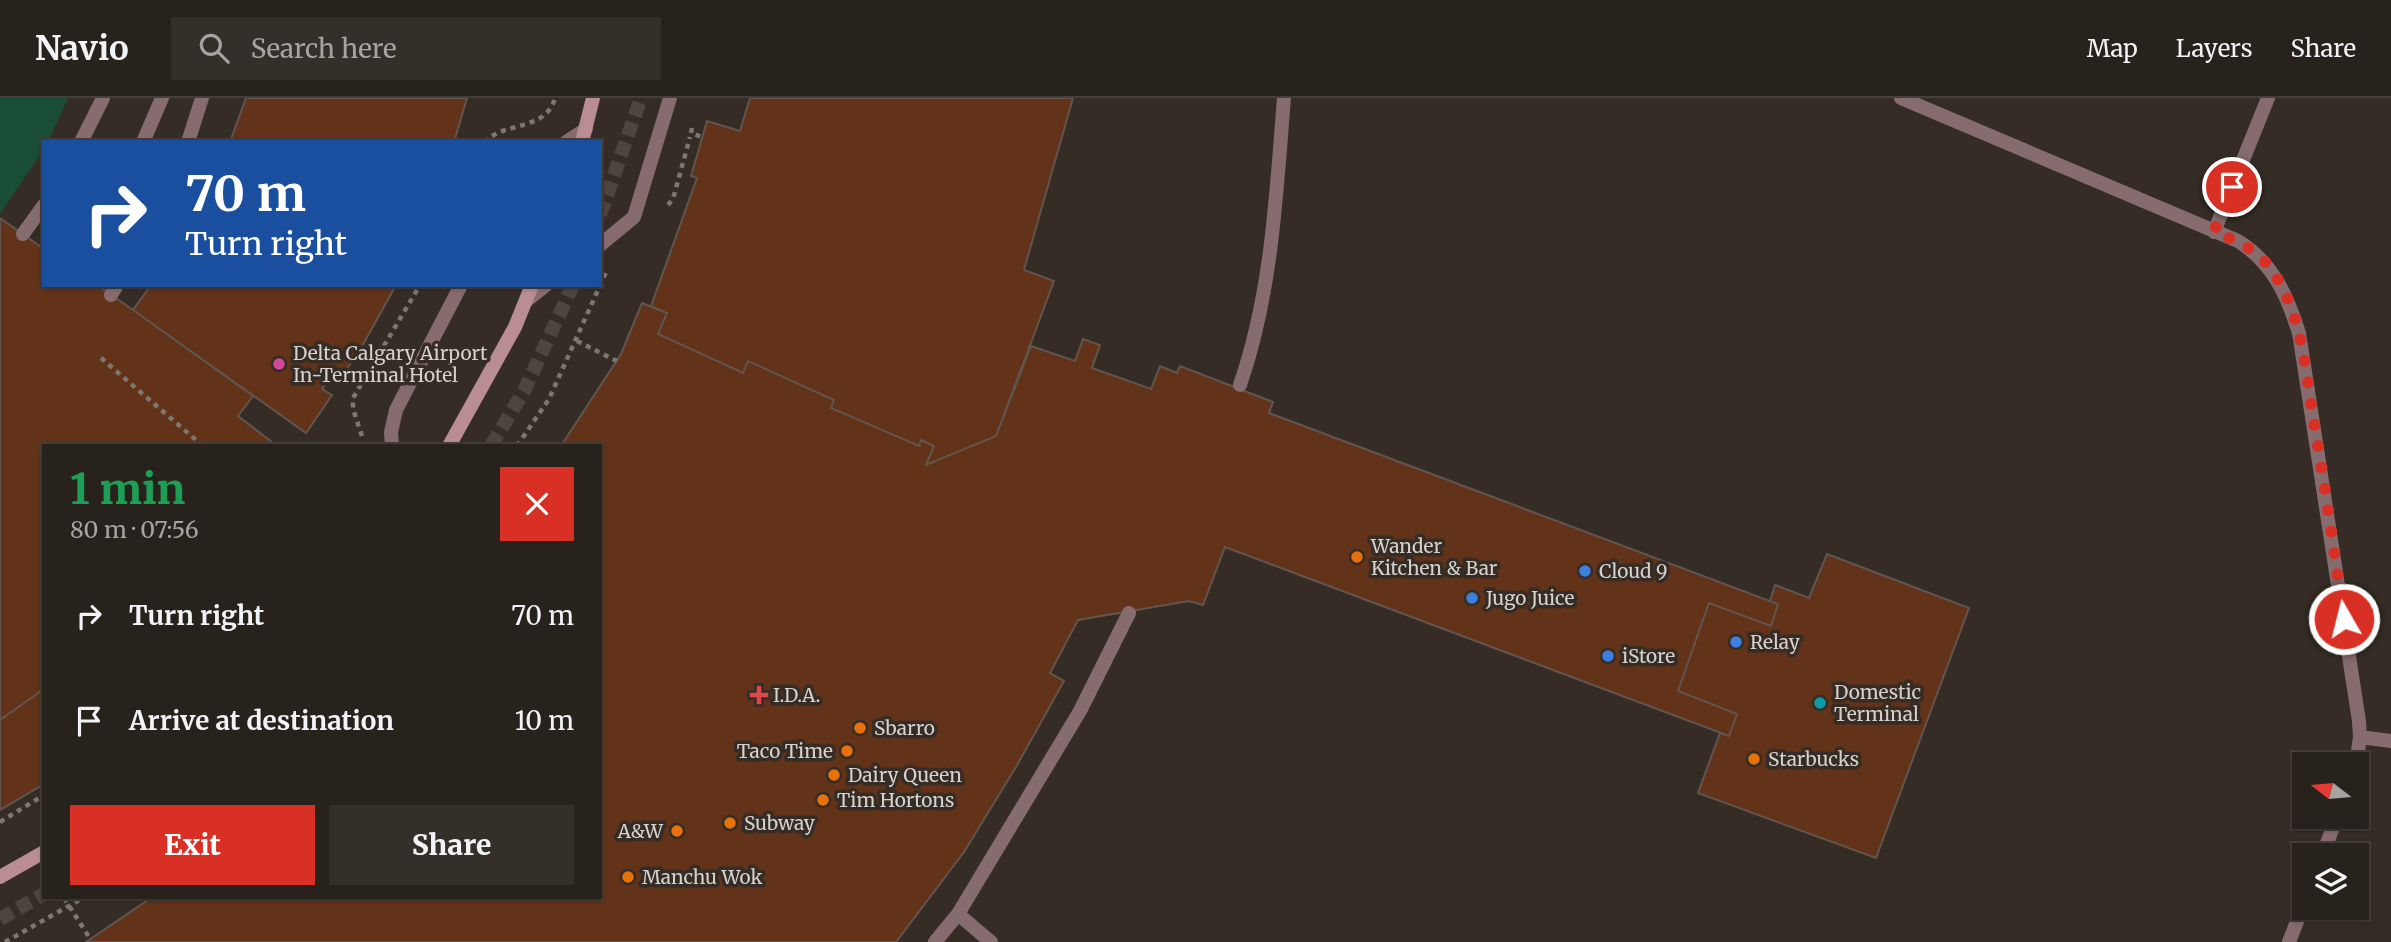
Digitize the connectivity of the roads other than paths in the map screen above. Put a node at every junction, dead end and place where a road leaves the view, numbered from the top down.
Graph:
1 (103, 98) edge
2 (162, 98) edge
3 (202, 98) edge
4 (593, 98) edge
5 (670, 98) edge
6 (1284, 98) edge
7 (1901, 98) edge
8 (2268, 98) edge
9 (584, 135) edge
10 (82, 140) edge
11 (144, 140) edge
12 (189, 140) edge
13 (42, 208) edge
14 (2214, 232) junction
15 (23, 234) dead end
16 (602, 244) edge
17 (460, 287) edge
18 (531, 287) edge
19 (544, 287) edge
20 (526, 301) junction
21 (1240, 385) dead end
22 (392, 444) edge
23 (450, 444) edge
24 (1129, 613) dead end
25 (2360, 737) junction
26 (2391, 741) edge
27 (2358, 752) edge
28 (42, 853) edge
29 (0, 877) edge
30 (958, 914) junction
31 (2298, 920) edge
32 (935, 942) edge
33 (991, 942) edge
34 (2289, 942) edge

1 - 10 lane
2 - 11 lane
3 - 12 lane
4 - 9 main road
5 - 16 lane
6 - 21 lane
7 - 14 lane
8 - 14 lane
13 - 15 lane
14 - 25 lane
17 - 22 lane
18 - 20 main road
19 - 20 lane
20 - 23 main road
24 - 30 lane
25 - 26 lane
25 - 27 lane
28 - 29 main road
30 - 32 lane
30 - 33 lane
31 - 34 lane

